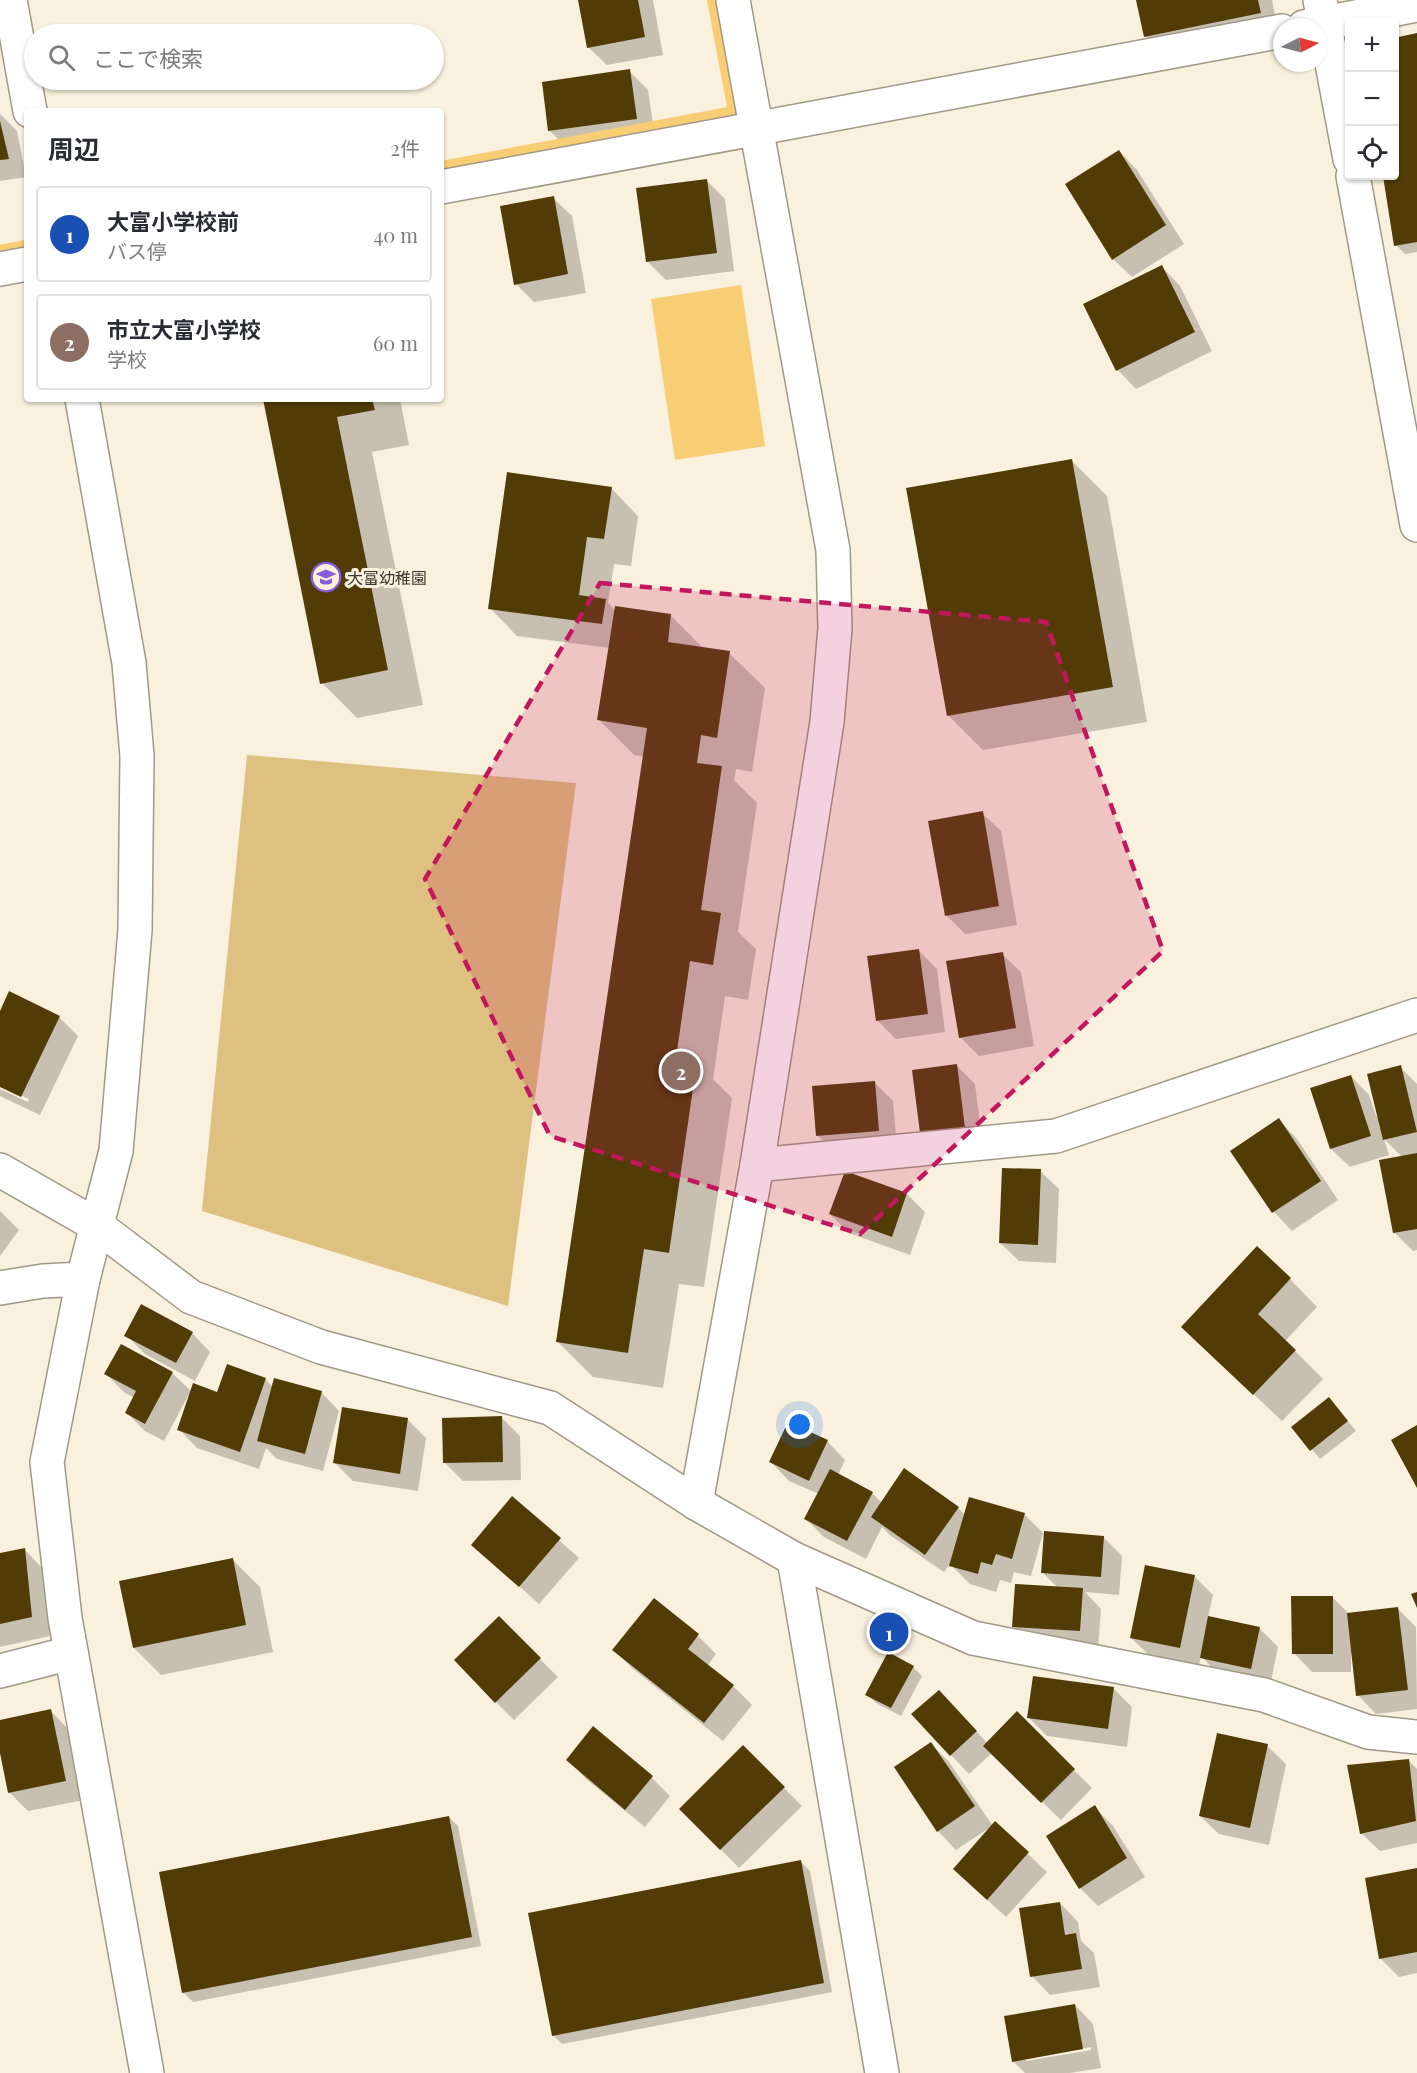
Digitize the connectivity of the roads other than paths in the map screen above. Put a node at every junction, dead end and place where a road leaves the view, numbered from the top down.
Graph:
1 (10, 0) edge
2 (733, 0) edge
3 (1417, 5) edge
4 (1316, 17) edge
5 (1273, 33) edge
6 (24, 78) edge
7 (26, 90) edge
8 (29, 108) edge
9 (757, 128) junction
10 (1345, 138) edge
11 (1354, 180) edge
12 (444, 186) edge
13 (24, 265) edge
14 (0, 269) edge
15 (83, 402) edge
16 (1417, 525) edge
17 (1417, 1015) edge
18 (757, 1165) junction
19 (0, 1170) edge
20 (96, 1225) junction
21 (83, 1279) junction
22 (0, 1288) edge
23 (696, 1503) junction
24 (794, 1559) junction
25 (71, 1653) junction
26 (0, 1671) edge
27 (1417, 1737) edge
28 (147, 2073) edge
29 (882, 2073) edge

1 - 6 street
2 - 9 street
3 - 4 street
4 - 10 street
5 - 9 street
7 - 8 street
9 - 12 street
9 - 18 street
11 - 16 street
13 - 14 street
15 - 20 street
17 - 18 street
18 - 23 street
19 - 20 street
20 - 21 street
20 - 23 street
21 - 22 street
21 - 25 street
23 - 24 street
24 - 27 street
24 - 29 street
25 - 26 street
25 - 28 street

